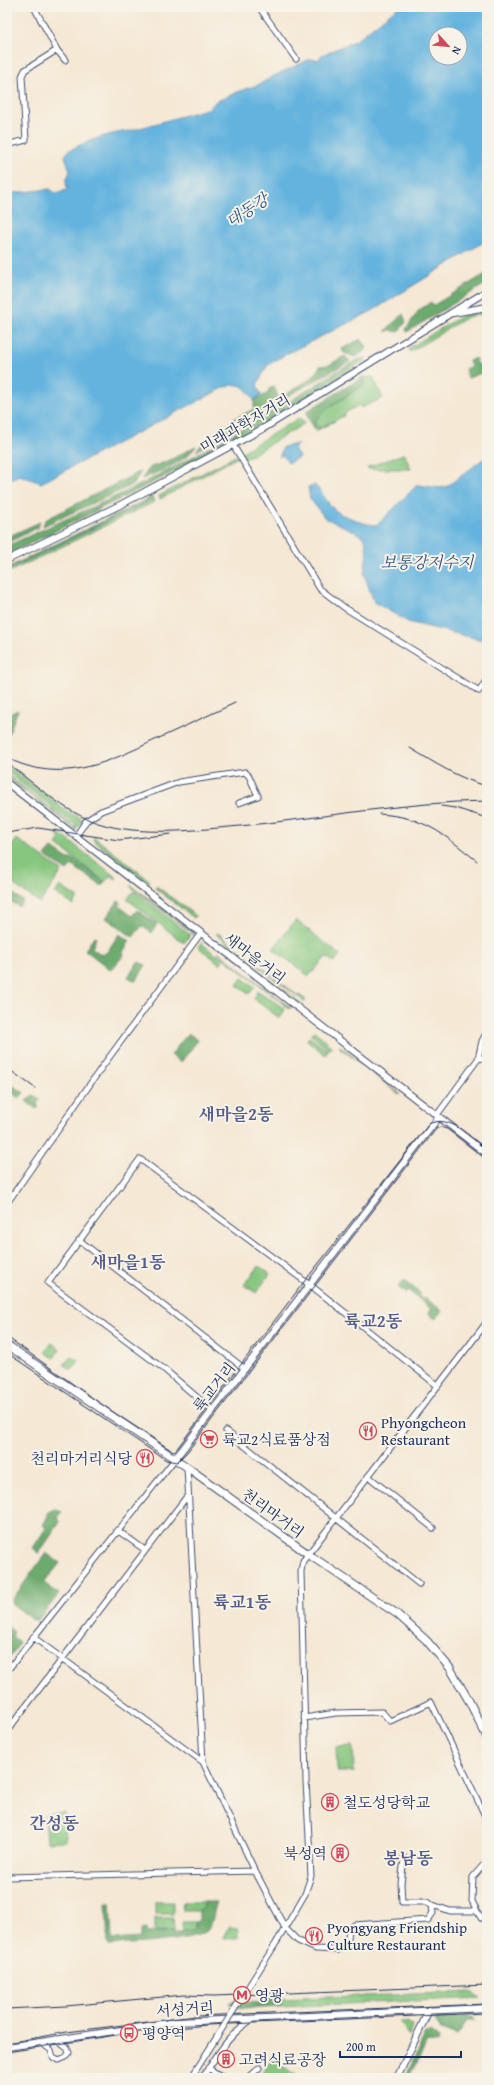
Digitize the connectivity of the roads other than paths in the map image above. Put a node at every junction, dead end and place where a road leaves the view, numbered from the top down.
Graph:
1 (34, 7) edge
2 (259, 7) edge
3 (57, 50) junction
4 (296, 59) dead end
5 (65, 60) dead end
6 (7, 145) edge
7 (487, 291) edge
8 (487, 307) edge
9 (446, 315) junction
10 (233, 445) junction
11 (7, 560) edge
12 (487, 678) edge
13 (7, 783) edge
14 (239, 803) dead end
15 (76, 836) junction
16 (201, 933) junction
17 (487, 1032) edge
18 (487, 1057) edge
19 (478, 1059) junction
20 (438, 1116) junction
21 (487, 1154) edge
22 (7, 1203) edge
23 (79, 1240) junction
24 (310, 1285) junction
25 (487, 1322) edge
26 (7, 1345) edge
27 (245, 1368) junction
28 (438, 1386) junction
29 (213, 1411) junction
30 (226, 1431) dead end
31 (175, 1459) junction
32 (187, 1466) junction
33 (368, 1476) junction
34 (188, 1495) junction
35 (336, 1517) junction
36 (433, 1528) dead end
37 (117, 1530) junction
38 (145, 1550) junction
39 (308, 1554) junction
40 (419, 1584) dead end
41 (33, 1637) junction
42 (62, 1659) junction
43 (7, 1671) edge
44 (304, 1718) junction
45 (7, 1731) edge
46 (487, 1737) edge
47 (203, 1762) junction
48 (487, 1820) edge
49 (404, 1858) dead end
50 (487, 1861) edge
51 (255, 1871) junction
52 (7, 1877) edge
53 (429, 1904) junction
54 (441, 1907) junction
55 (477, 1911) junction
56 (433, 1913) junction
57 (487, 1915) edge
58 (285, 1928) junction
59 (487, 2008) edge
60 (429, 2010) junction
61 (262, 2017) junction
62 (56, 2039) junction
63 (40, 2042) junction
64 (7, 2047) edge
65 (208, 2068) junction
66 (259, 2068) dead end
67 (191, 2078) edge
68 (202, 2078) edge
69 (224, 2078) edge
70 (246, 2078) edge
71 (397, 2078) edge

1 - 3 street
2 - 4 street
3 - 5 street
3 - 6 street
7 - 9 main road, 미래과학자거리
8 - 9 main road
9 - 10 main road, 미래과학자거리
10 - 11 main road, 미래과학자거리
10 - 12 street
13 - 15 main road, 새마을거리
14 - 15 street
15 - 16 main road, 새마을거리
16 - 20 main road, 새마을거리
16 - 22 street
17 - 19 street
18 - 19 street
19 - 20 street
20 - 21 main road, 새마을거리
20 - 24 main road, 륙교거리
23 - 24 street
23 - 27 street
23 - 29 street
24 - 27 main road, 륙교거리
24 - 28 street
25 - 28 street
26 - 31 highway, 천리마거리
27 - 29 main road, 륙교거리
28 - 33 street
29 - 31 main road, 륙교거리
30 - 35 street
31 - 32 highway, 천리마거리
31 - 37 street, 륙교거리
32 - 34 street
32 - 39 highway, 천리마거리
33 - 35 street
33 - 36 street
34 - 38 street
34 - 47 street
35 - 39 street
35 - 40 street
37 - 38 street
37 - 41 street, 륙교거리
38 - 42 street
39 - 44 street
39 - 46 highway, 천리마거리
41 - 42 street
41 - 43 street, 륙교거리
42 - 45 street
42 - 47 street
44 - 48 street
44 - 58 street
47 - 51 street
49 - 53 street
50 - 55 street
51 - 52 street
51 - 58 street
53 - 54 street
53 - 56 street
54 - 55 street
54 - 56 street
55 - 57 street
56 - 58 street
58 - 67 street, bridge
59 - 60 main road, 서성거리
60 - 61 main road, 서성거리
60 - 71 main road
61 - 62 main road, 서성거리
61 - 65 street
62 - 63 main road, 서성거리
62 - 63 street
63 - 64 main road, 서성거리
65 - 68 street
65 - 69 street
66 - 70 street

